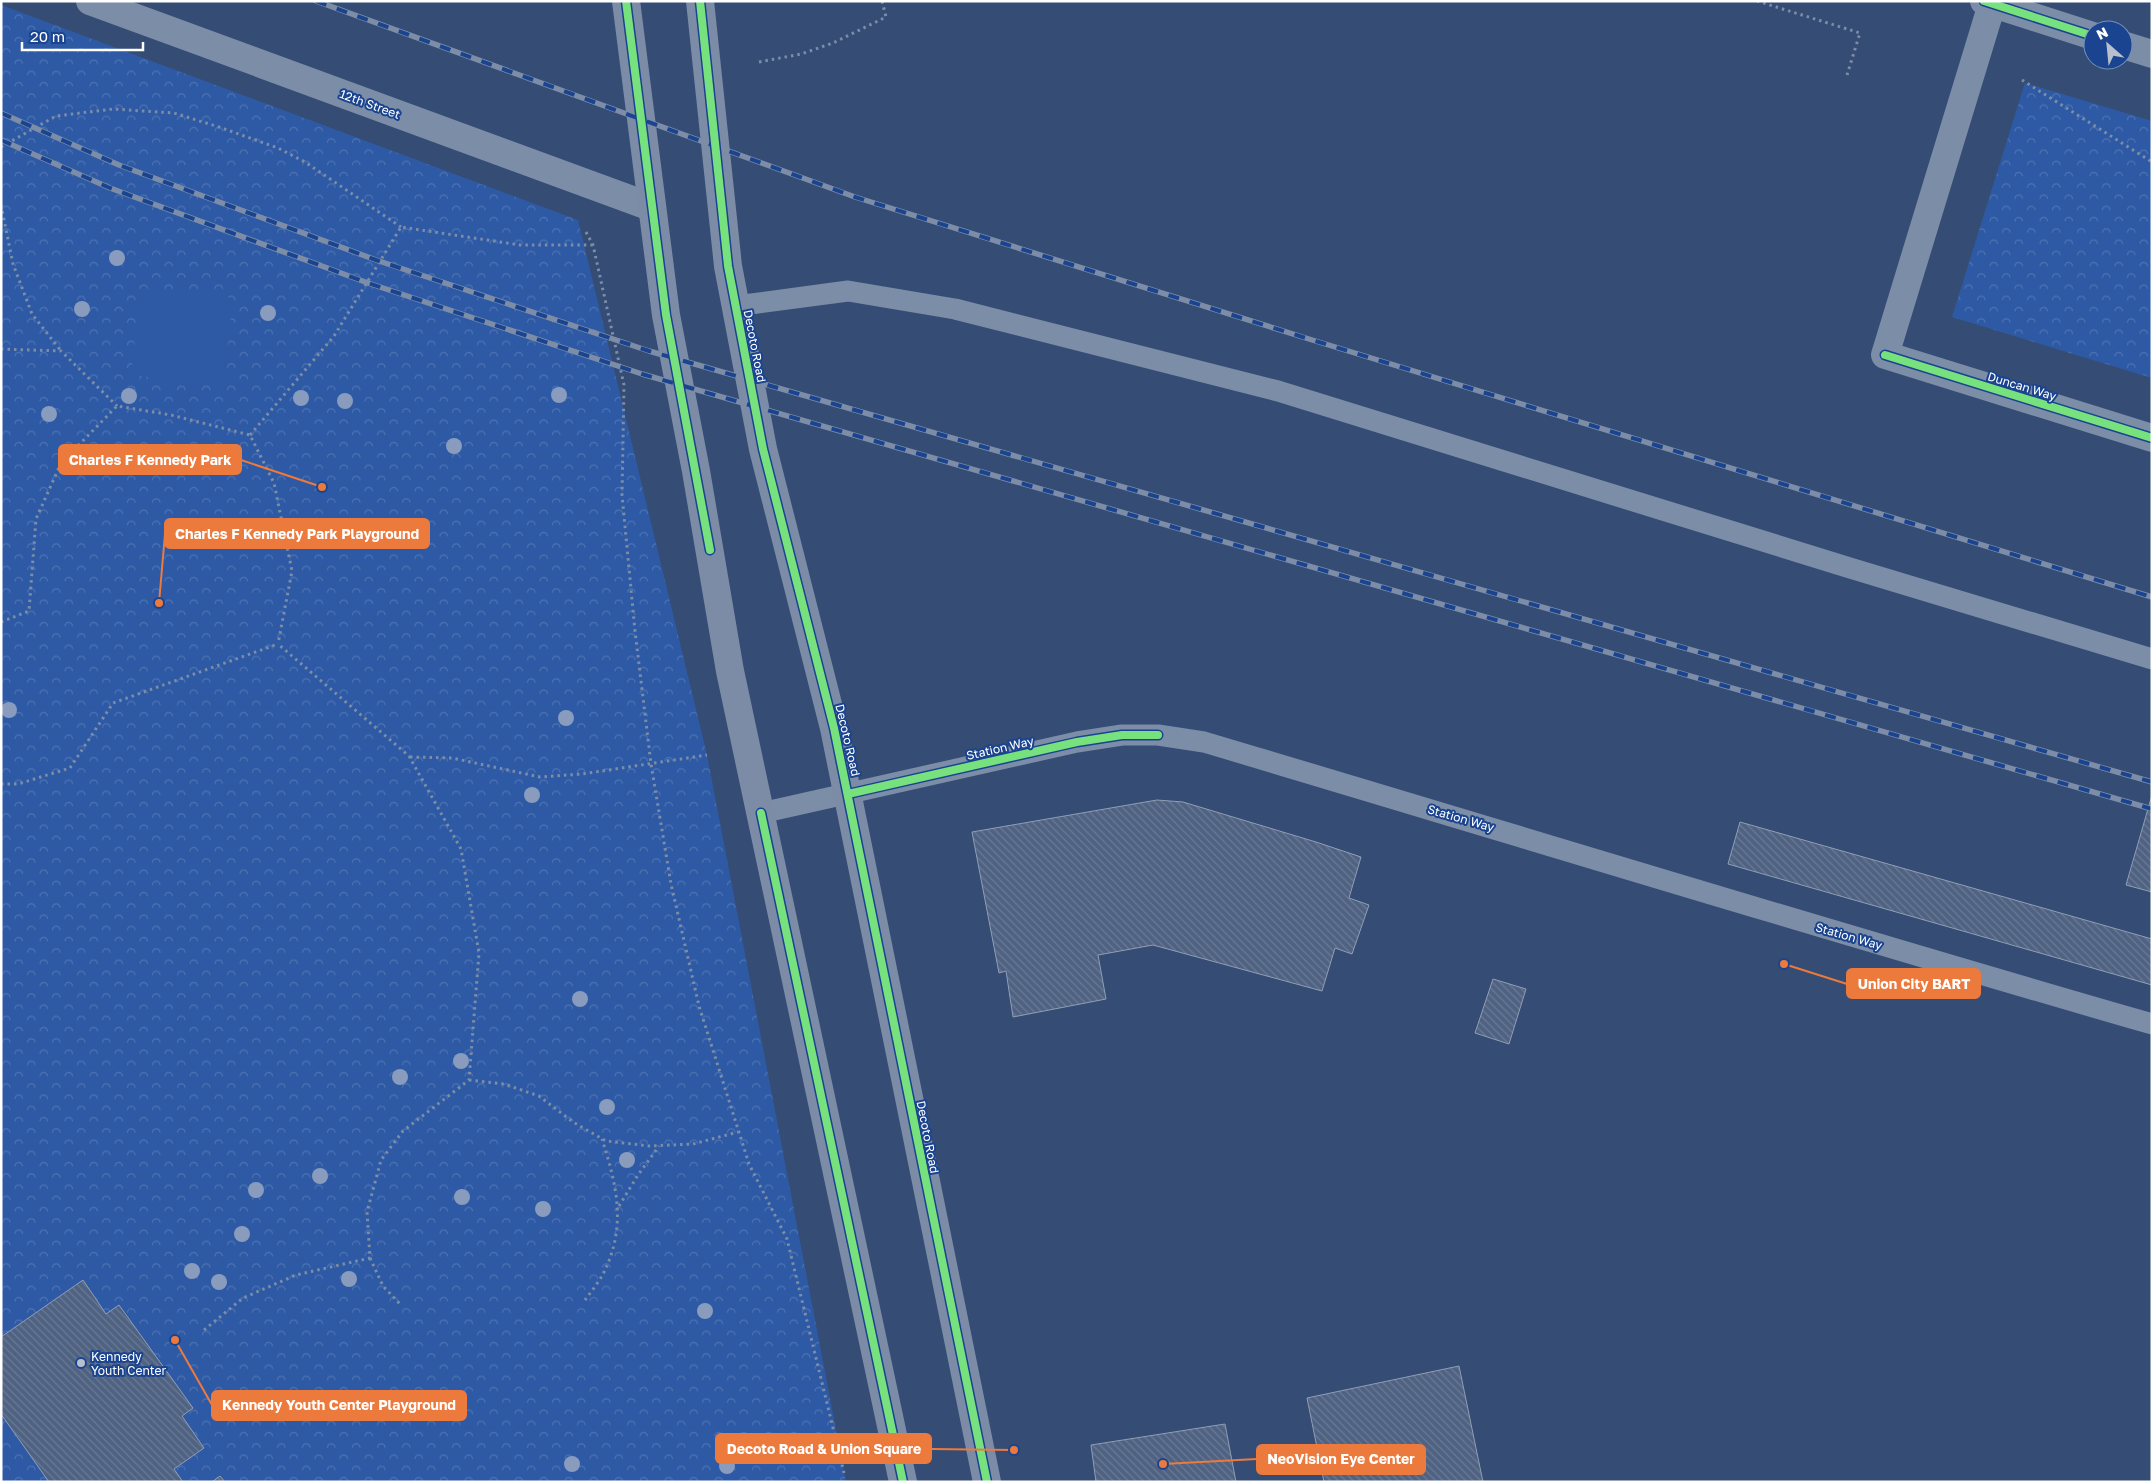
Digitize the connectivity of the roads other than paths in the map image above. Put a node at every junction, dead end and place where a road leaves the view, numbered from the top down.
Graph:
1 (90, 1) edge
2 (626, 1) edge
3 (700, 1) edge
4 (1990, 2) edge
5 (2083, 33) edge
6 (2133, 48) edge
7 (2152, 54) edge
8 (651, 207) junction
9 (736, 306) junction
10 (2152, 438) edge
11 (2152, 659) edge
12 (848, 794) junction
13 (761, 812) junction
14 (2152, 1024) edge
15 (904, 1482) edge
16 (986, 1482) edge

1 - 8 street, 12th Street
2 - 8 main road
3 - 9 main road, Decoto Road
4 - 5 street
4 - 10 street, Duncan Way
6 - 7 street
8 - 13 main road
9 - 11 lane
9 - 12 main road, Decoto Road
12 - 13 lane, Station Way
12 - 14 lane, Station Way
12 - 16 main road, Decoto Road
13 - 15 main road

